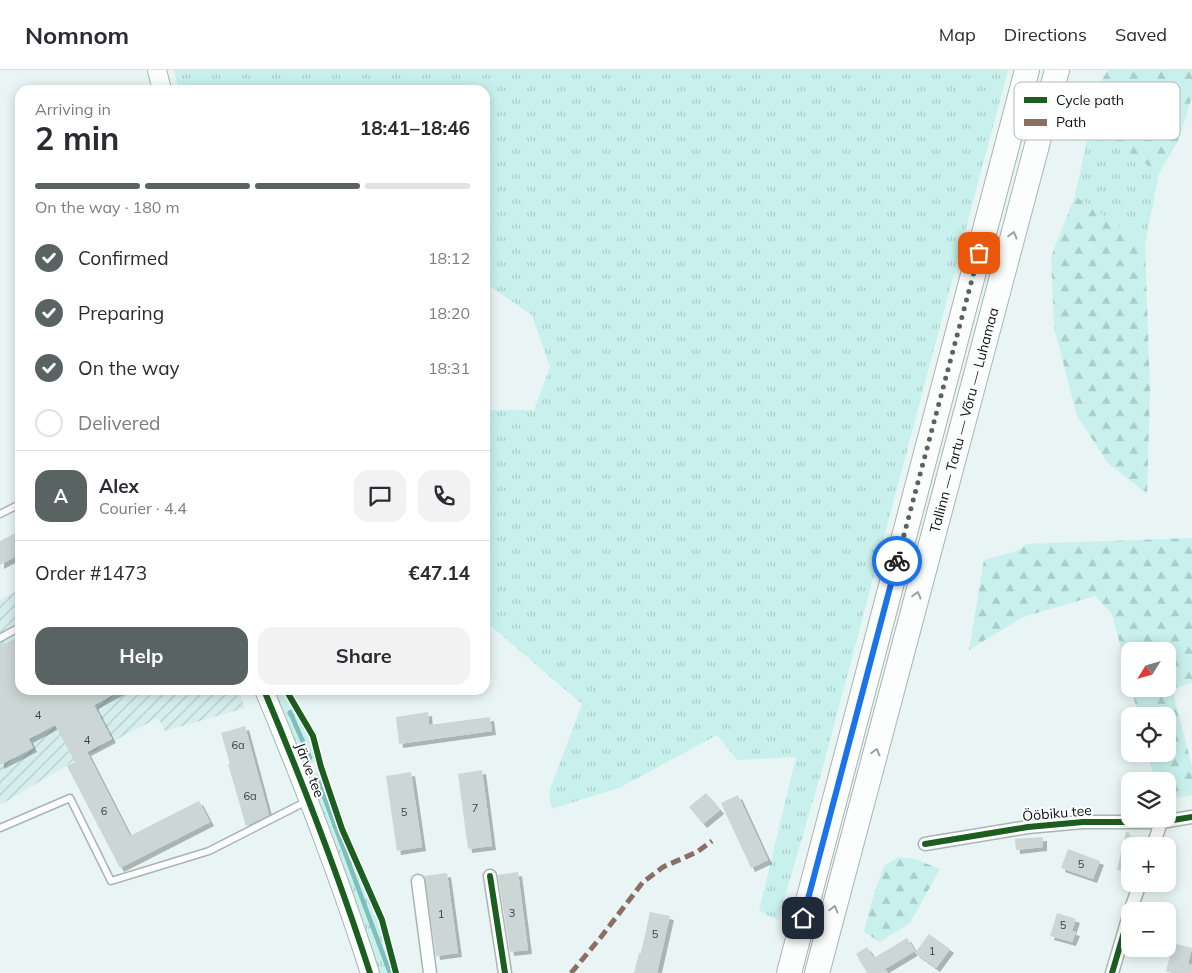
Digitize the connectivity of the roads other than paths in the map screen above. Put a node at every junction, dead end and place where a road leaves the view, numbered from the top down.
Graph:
1 (157, 70) edge
2 (161, 85) edge
3 (1014, 119) edge
4 (1038, 140) edge
5 (15, 506) edge
6 (0, 514) edge
7 (15, 630) edge
8 (0, 638) edge
9 (266, 695) edge
10 (308, 801) junction
11 (1192, 817) edge
12 (1176, 820) edge
13 (1121, 822) edge
14 (0, 828) edge
15 (925, 844) dead end
16 (490, 876) dead end
17 (418, 881) dead end
18 (1121, 942) edge
19 (370, 973) edge
20 (430, 973) edge
21 (505, 973) edge
22 (789, 973) edge
23 (817, 973) edge
24 (1112, 973) edge

1 - 2 street
3 - 22 highway, Tallinn — Tartu — Võru — Luhamaa
23 -> 4 highway, Tallinn — Tartu — Võru — Luhamaa
5 - 6 lane
7 - 8 lane
9 - 10 street, Järve tee
10 - 14 lane
10 - 19 street, Järve tee
11 - 12 street, Ööbiku tee
13 - 15 street, Ööbiku tee
16 - 21 street
17 - 20 street
18 - 24 street

